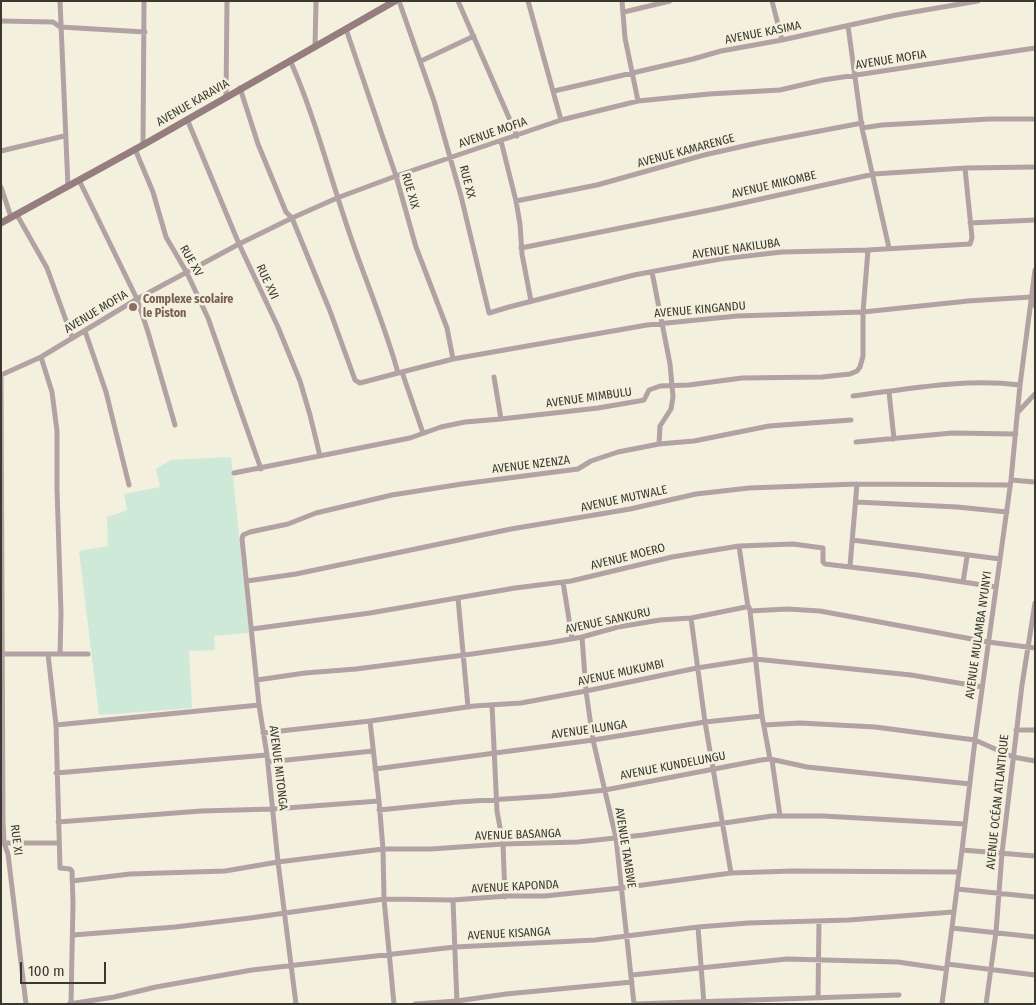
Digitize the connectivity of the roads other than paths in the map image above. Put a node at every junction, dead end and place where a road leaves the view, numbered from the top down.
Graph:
1 (60, 1) edge
2 (144, 1) edge
3 (227, 1) edge
4 (316, 1) edge
5 (395, 1) edge
6 (400, 1) edge
7 (458, 1) edge
8 (528, 1) edge
9 (622, 1) edge
10 (670, 1) edge
11 (772, 1) edge
12 (978, 1) edge
13 (624, 12) junction
14 (1, 21) edge
15 (848, 26) junction
16 (60, 27) junction
17 (346, 29) junction
18 (145, 32) junction
19 (474, 36) junction
20 (782, 40) junction
21 (315, 46) junction
22 (1035, 48) edge
23 (290, 60) junction
24 (421, 61) junction
25 (633, 72) junction
26 (854, 76) junction
27 (240, 88) junction
28 (554, 91) junction
29 (226, 96) junction
30 (638, 101) junction
31 (187, 119) junction
32 (1035, 119) edge
33 (561, 120) junction
34 (862, 125) junction
35 (64, 136) junction
36 (517, 136) junction
37 (502, 141) junction
38 (143, 145) junction
39 (135, 149) junction
40 (1, 151) edge
41 (450, 158) junction
42 (1035, 167) edge
43 (964, 168) junction
44 (874, 174) junction
45 (396, 176) junction
46 (78, 180) junction
47 (1, 187) edge
48 (68, 187) junction
49 (337, 198) junction
50 (516, 201) junction
51 (14, 216) junction
52 (292, 218) junction
53 (1035, 220) edge
54 (1, 223) edge
55 (970, 223) junction
56 (239, 244) junction
57 (521, 248) junction
58 (889, 248) junction
59 (868, 250) junction
60 (1035, 270) edge
61 (187, 272) junction
62 (652, 272) junction
63 (1032, 297) junction
64 (137, 300) junction
65 (531, 301) junction
66 (1035, 306) edge
67 (863, 312) junction
68 (488, 313) joint
69 (662, 324) junction
70 (85, 331) junction
71 (72, 337) junction
72 (41, 357) junction
73 (454, 358) junction
74 (400, 372) junction
75 (1, 377) edge
76 (494, 377) dead end
77 (1020, 385) junction
78 (672, 386) junction
79 (889, 392) junction
80 (1035, 394) edge
81 (853, 396) dead end
82 (1018, 413) junction
83 (501, 420) junction
84 (851, 420) dead end
85 (175, 425) dead end
86 (422, 433) junction
87 (1016, 434) junction
88 (894, 439) junction
89 (856, 442) dead end
90 (659, 444) junction
91 (320, 456) junction
92 (261, 469) junction
93 (234, 473) dead end
94 (1011, 482) junction
95 (1035, 482) edge
96 (857, 484) junction
97 (129, 486) dead end
98 (856, 502) junction
99 (1007, 512) junction
100 (243, 535) joint
101 (852, 540) junction
102 (739, 546) junction
103 (966, 555) junction
104 (1000, 559) junction
105 (850, 566) junction
106 (246, 581) junction
107 (563, 582) junction
108 (963, 582) junction
109 (996, 588) junction
110 (458, 598) junction
111 (1035, 603) edge
112 (749, 609) junction
113 (692, 618) junction
114 (252, 629) junction
115 (582, 637) junction
116 (572, 638) junction
117 (988, 642) junction
118 (1032, 647) edge
119 (2, 654) edge
120 (48, 654) junction
121 (60, 654) junction
122 (88, 654) dead end
123 (463, 655) junction
124 (756, 659) junction
125 (697, 668) junction
126 (257, 680) junction
127 (982, 687) junction
128 (586, 691) junction
129 (259, 705) junction
130 (492, 705) junction
131 (468, 707) junction
132 (762, 716) junction
133 (370, 721) junction
134 (705, 722) junction
135 (56, 725) junction
136 (764, 725) junction
137 (1016, 730) junction
138 (1035, 730) edge
139 (263, 733) junction
140 (593, 740) junction
141 (974, 740) junction
142 (2, 749) edge
143 (373, 751) junction
144 (494, 754) junction
145 (1013, 757) junction
146 (267, 758) junction
147 (771, 760) junction
148 (1035, 761) edge
149 (714, 768) junction
150 (375, 769) junction
151 (56, 773) junction
152 (970, 784) junction
153 (605, 790) junction
154 (497, 800) junction
155 (379, 801) junction
156 (273, 809) junction
157 (380, 810) junction
158 (780, 816) junction
159 (58, 822) junction
160 (723, 823) junction
161 (965, 824) junction
162 (616, 838) junction
163 (3, 843) edge
164 (59, 843) junction
165 (503, 844) junction
166 (383, 849) junction
167 (962, 850) junction
168 (1002, 853) junction
169 (1035, 856) edge
170 (278, 862) junction
171 (959, 872) junction
172 (731, 874) junction
173 (72, 881) junction
174 (622, 888) junction
175 (957, 889) junction
176 (999, 893) junction
177 (505, 897) junction
178 (1035, 897) edge
179 (384, 899) junction
180 (453, 900) junction
181 (954, 912) junction
182 (286, 913) junction
183 (819, 921) junction
184 (698, 927) junction
185 (952, 928) junction
186 (996, 932) junction
187 (72, 935) junction
188 (627, 936) junction
189 (1035, 938) edge
190 (455, 946) junction
191 (390, 953) junction
192 (819, 961) junction
193 (292, 966) junction
194 (947, 967) junction
195 (701, 968) junction
196 (991, 970) junction
197 (632, 975) junction
198 (1035, 975) edge
199 (632, 982) junction
200 (899, 995) dead end
201 (818, 998) junction
202 (457, 1002) edge
203 (704, 1002) edge
204 (26, 1004) edge
205 (70, 1004) edge
206 (296, 1004) edge
207 (394, 1004) edge
208 (415, 1004) edge
209 (634, 1004) edge
210 (942, 1004) edge
211 (986, 1004) edge

1 - 16 street
2 - 18 street
3 - 29 street
4 - 21 street
5 - 17 street, AVENUE KARAVIA
6 - 24 street, RUE XX
7 - 19 street
8 - 28 street
9 - 13 street
10 - 13 street
11 - 20 street
12 - 15 street, AVENUE KASIMA
13 - 25 street
14 - 16 street
15 - 20 street, AVENUE KASIMA
15 - 26 street
16 - 18 street
16 - 35 street
17 - 21 street, AVENUE KARAVIA
17 - 45 street, RUE XIX
18 - 38 street
19 - 24 street
19 - 36 street
20 - 25 street, AVENUE KASIMA
21 - 23 street, AVENUE KARAVIA
22 - 26 street, AVENUE MOFIA
23 - 27 street, AVENUE KARAVIA
23 - 49 street
24 - 41 street, RUE XX
25 - 28 street, AVENUE KASIMA
25 - 30 street
26 - 30 street, AVENUE MOFIA
26 - 34 street
27 - 29 street, AVENUE KARAVIA
27 - 52 street
28 - 33 street
29 - 31 street, AVENUE KARAVIA
30 - 33 street, AVENUE MOFIA
31 - 38 street, AVENUE KARAVIA
31 - 56 street, RUE XVI
32 - 34 street, AVENUE KAMARENGE
33 - 36 street, AVENUE MOFIA
34 - 44 street
34 - 50 street, AVENUE KAMARENGE
35 - 40 street
35 - 48 street
36 - 37 street, AVENUE MOFIA
37 - 41 street, AVENUE MOFIA
37 - 50 street
38 - 39 street, AVENUE KARAVIA
39 - 46 street, AVENUE KARAVIA
39 - 61 street, RUE XV
41 - 45 street, AVENUE MOFIA
41 - 68 street, RUE XX
42 - 43 street, AVENUE MIKOMBE
43 - 44 street, AVENUE MIKOMBE
43 - 55 street
44 - 57 street, AVENUE MIKOMBE
44 - 58 street
45 - 49 street, AVENUE MOFIA
45 - 73 street, RUE XIX
46 - 48 street, AVENUE KARAVIA
46 - 64 street
47 - 51 street
48 - 51 street, AVENUE KARAVIA
49 - 52 street, AVENUE MOFIA
49 - 74 street
50 - 57 street
51 - 54 street, AVENUE KARAVIA
51 - 71 street
52 - 56 street, AVENUE MOFIA
52 - 74 street, AVENUE KINGANDU
53 - 55 street
55 - 58 street, AVENUE NAKILUBA
56 - 61 street, AVENUE MOFIA
56 - 91 street, RUE XVI
57 - 65 street
58 - 59 street, AVENUE NAKILUBA
59 - 62 street, AVENUE NAKILUBA
59 - 67 street, AVENUE MIMBULU
60 - 63 street, AVENUE MULAMBA NYUNYI
61 - 64 street, AVENUE MOFIA
61 - 92 street, RUE XV
62 - 65 street, AVENUE NAKILUBA
62 - 69 street
63 - 66 street
63 - 67 street, AVENUE KINGANDU
63 - 77 street, AVENUE MULAMBA NYUNYI
64 - 70 street, AVENUE MOFIA
64 - 85 street
65 - 68 street, AVENUE NAKILUBA
67 - 69 street, AVENUE KINGANDU
67 - 78 street, AVENUE MIMBULU
69 - 73 street, AVENUE KINGANDU
69 - 78 street
70 - 71 street, AVENUE MOFIA
70 - 97 street
71 - 72 street, AVENUE MOFIA
72 - 75 street, AVENUE MOFIA
72 - 121 street
73 - 74 street, AVENUE KINGANDU
74 - 86 street
75 - 119 street, RUE XI
76 - 83 street
77 - 79 street
77 - 82 street, AVENUE MULAMBA NYUNYI
78 - 83 street, AVENUE MIMBULU
78 - 90 street
79 - 81 street
79 - 88 street
80 - 82 street
82 - 87 street, AVENUE MULAMBA NYUNYI
83 - 86 street, AVENUE MIMBULU
84 - 90 street, AVENUE NZENZA
86 - 91 street, AVENUE MIMBULU
87 - 88 street
87 - 94 street, AVENUE MULAMBA NYUNYI
88 - 89 street
90 - 100 street, AVENUE NZENZA
91 - 92 street, AVENUE MIMBULU
92 - 93 street, AVENUE MIMBULU
94 - 95 street, AVENUE MUTWALE
94 - 96 street, AVENUE MUTWALE
94 - 99 street, AVENUE MULAMBA NYUNYI
96 - 98 street
96 - 106 street, AVENUE MUTWALE
98 - 99 street
98 - 101 street
99 - 104 street, AVENUE MULAMBA NYUNYI
100 - 106 street, AVENUE MITONGA
101 - 103 street
101 - 105 street
102 - 105 street, AVENUE MOERO
102 - 107 street, AVENUE MOERO
102 - 112 street
103 - 104 street
103 - 108 street
104 - 109 street, AVENUE MULAMBA NYUNYI
105 - 108 street, AVENUE MOERO
106 - 114 street, AVENUE MITONGA
107 - 110 street, AVENUE MOERO
107 - 116 street
108 - 109 street, AVENUE MOERO
109 - 117 street, AVENUE MULAMBA NYUNYI
110 - 114 street, AVENUE MOERO
110 - 123 street
111 - 118 street, AVENUE OCÉAN ATLANTIQUE
112 - 113 street, AVENUE SANKURU
112 - 117 street, AVENUE SANKURU
112 - 124 street
113 - 115 street, AVENUE SANKURU
113 - 125 street
114 - 126 street, AVENUE MITONGA
115 - 116 street, AVENUE SANKURU
115 - 128 street, AVENUE TAMBWE
116 - 123 street, AVENUE SANKURU
117 - 118 street, AVENUE SANKURU
117 - 127 street, AVENUE MULAMBA NYUNYI
118 - 137 street, AVENUE OCÉAN ATLANTIQUE
119 - 120 street
119 - 142 street, RUE XI
120 - 121 street
120 - 135 street
121 - 122 street
123 - 126 street, AVENUE SANKURU
123 - 131 street
124 - 125 street, AVENUE MUKUMBI
124 - 127 street, AVENUE MUKUMBI
124 - 132 street
125 - 128 street, AVENUE MUKUMBI
125 - 134 street
126 - 129 street, AVENUE MITONGA
127 - 141 street, AVENUE MULAMBA NYUNYI
128 - 130 street, AVENUE MUKUMBI
128 - 140 street, AVENUE TAMBWE
129 - 135 street
129 - 139 street, AVENUE MITONGA
130 - 131 street, AVENUE MUKUMBI
130 - 144 street
131 - 133 street, AVENUE MUKUMBI
132 - 134 street, AVENUE ILUNGA
132 - 136 street
133 - 139 street, AVENUE MUKUMBI
133 - 143 street
134 - 140 street, AVENUE ILUNGA
134 - 149 street
135 - 151 street
136 - 141 street
136 - 147 street
137 - 138 street
137 - 145 street, AVENUE OCÉAN ATLANTIQUE
139 - 146 street, AVENUE MITONGA
140 - 144 street, AVENUE ILUNGA
140 - 153 street, AVENUE TAMBWE
141 - 145 street
141 - 152 street, AVENUE MULAMBA NYUNYI
142 - 163 street, RUE XI
143 - 146 street
143 - 150 street
144 - 150 street, AVENUE ILUNGA
144 - 154 street
145 - 148 street
145 - 168 street, AVENUE OCÉAN ATLANTIQUE
146 - 151 street
146 - 156 street, AVENUE MITONGA
147 - 149 street, AVENUE KUNDELUNGU
147 - 152 street, AVENUE KUNDELUNGU
147 - 158 street
149 - 153 street, AVENUE KUNDELUNGU
149 - 160 street
150 - 155 street
151 - 159 street
152 - 161 street, AVENUE MULAMBA NYUNYI
153 - 154 street, AVENUE KUNDELUNGU
153 - 162 street, AVENUE TAMBWE
154 - 157 street, AVENUE KUNDELUNGU
154 - 165 street
155 - 156 street
155 - 157 street
156 - 159 street
156 - 170 street, AVENUE MITONGA
157 - 166 street
158 - 160 street, AVENUE BASANGA
158 - 161 street, AVENUE BASANGA
159 - 164 street
160 - 162 street, AVENUE BASANGA
160 - 172 street
161 - 167 street, AVENUE MULAMBA NYUNYI
162 - 165 street, AVENUE BASANGA
162 - 174 street, AVENUE TAMBWE
163 - 164 street
163 - 204 street, RUE XI
164 - 173 street
165 - 166 street, AVENUE BASANGA
165 - 177 street
166 - 170 street, AVENUE BASANGA
166 - 179 street
167 - 168 street
167 - 171 street, AVENUE MULAMBA NYUNYI
168 - 169 street
168 - 176 street, AVENUE OCÉAN ATLANTIQUE
170 - 173 street, AVENUE BASANGA
170 - 182 street, AVENUE MITONGA
171 - 172 street, AVENUE KAPONDA
171 - 175 street, AVENUE MULAMBA NYUNYI
172 - 174 street, AVENUE KAPONDA
173 - 187 street
174 - 177 street, AVENUE KAPONDA
174 - 188 street, AVENUE TAMBWE
175 - 176 street
175 - 181 street, AVENUE MULAMBA NYUNYI
176 - 178 street
176 - 186 street, AVENUE OCÉAN ATLANTIQUE
177 - 180 street, AVENUE KAPONDA
179 - 180 street, AVENUE KAPONDA
179 - 182 street, AVENUE KAPONDA
179 - 191 street
180 - 190 street
181 - 183 street, AVENUE KISANGA
181 - 185 street, AVENUE MULAMBA NYUNYI
182 - 187 street, AVENUE KAPONDA
182 - 193 street, AVENUE MITONGA
183 - 184 street, AVENUE KISANGA
183 - 192 street
184 - 188 street, AVENUE KISANGA
184 - 195 street
185 - 186 street
185 - 194 street, AVENUE MULAMBA NYUNYI
186 - 189 street
186 - 196 street, AVENUE OCÉAN ATLANTIQUE
187 - 205 street
188 - 190 street, AVENUE KISANGA
188 - 197 street, AVENUE TAMBWE
190 - 191 street, AVENUE KISANGA
190 - 202 street
191 - 193 street, AVENUE KISANGA
191 - 207 street
192 - 194 street
192 - 195 street
192 - 201 street
193 - 205 street, AVENUE KISANGA
193 - 206 street, AVENUE MITONGA
194 - 196 street
194 - 210 street, AVENUE MULAMBA NYUNYI
195 - 197 street
195 - 203 street
196 - 198 street
196 - 211 street, AVENUE OCÉAN ATLANTIQUE
197 - 199 street, AVENUE TAMBWE
199 - 202 street
199 - 209 street, AVENUE TAMBWE
200 - 201 street
201 - 203 street
202 - 208 street
203 - 209 street

